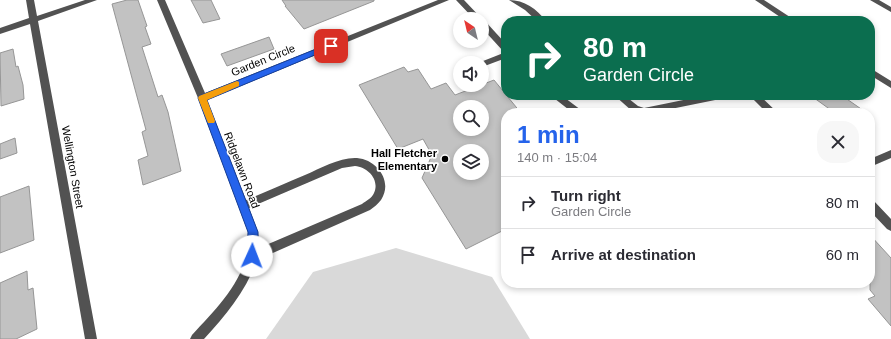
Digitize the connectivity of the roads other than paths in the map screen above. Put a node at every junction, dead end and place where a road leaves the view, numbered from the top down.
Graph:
1 (30, 0) edge
2 (93, 0) edge
3 (162, 0) edge
4 (445, 0) edge
5 (460, 0) edge
6 (513, 0) edge
7 (759, 0) edge
8 (874, 0) edge
9 (891, 10) edge
10 (471, 12) edge
11 (537, 16) edge
12 (784, 16) edge
13 (34, 20) junction
14 (0, 31) edge
15 (489, 31) edge
16 (501, 44) edge
17 (501, 57) edge
18 (489, 61) edge
19 (875, 75) edge
20 (891, 85) edge
21 (202, 98) junction
22 (561, 100) edge
23 (624, 100) edge
24 (699, 100) edge
25 (758, 100) edge
26 (573, 108) edge
27 (633, 108) edge
28 (659, 108) edge
29 (767, 108) edge
30 (891, 154) edge
31 (875, 161) edge
32 (243, 206) junction
33 (875, 209) edge
34 (891, 226) edge
35 (252, 256) junction
36 (91, 339) edge
37 (196, 339) edge

1 - 13 street, Wellington Street
2 - 13 street
3 - 21 street, Ridgelawn Road
4 - 21 street, Garden Circle
5 - 10 street
6 - 11 street
7 - 12 street
8 - 9 street
13 - 14 street
13 - 36 street, Wellington Street
15 - 16 street
17 - 18 street
19 - 20 street
21 - 32 street, Ridgelawn Road
22 - 26 street
23 - 27 street
24 - 28 street
25 - 29 street
30 - 31 street
32 - 35 street, Ridgelawn Road
32 - 35 street
33 - 34 street
35 - 37 street, Ridgelawn Road

